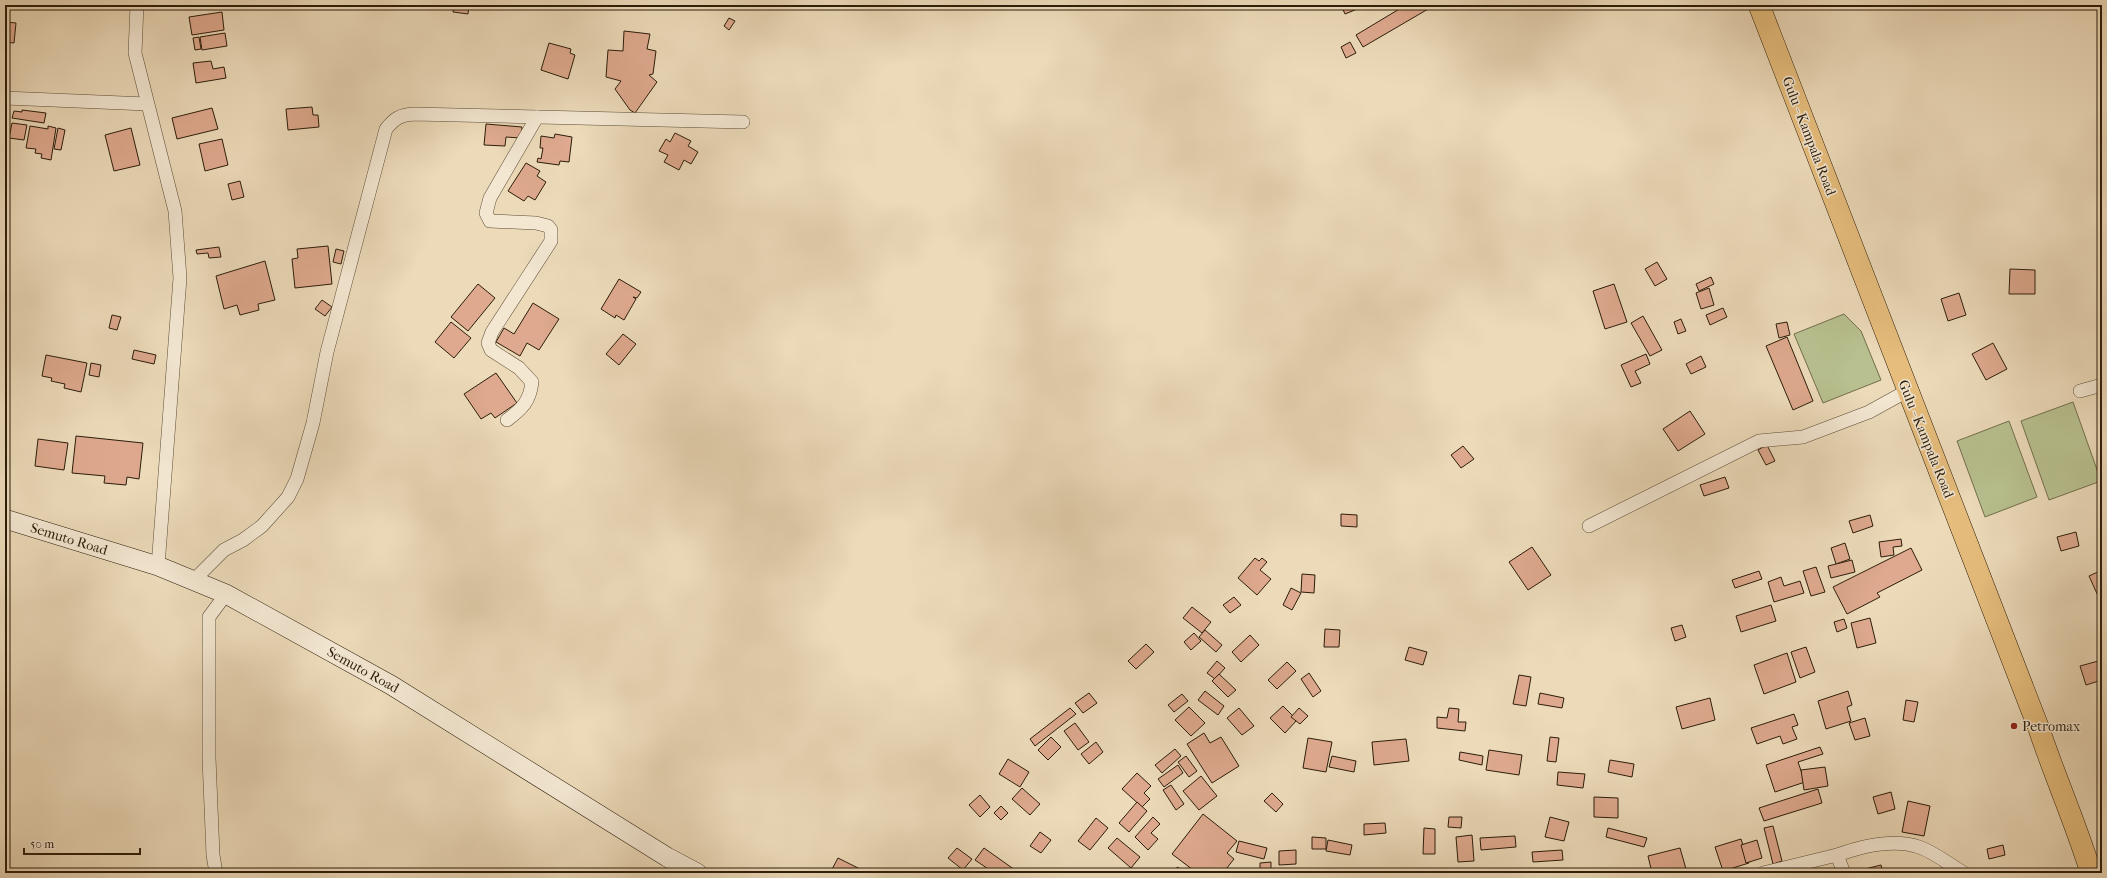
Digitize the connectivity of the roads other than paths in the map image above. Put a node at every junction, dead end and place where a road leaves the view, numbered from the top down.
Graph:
1 (137, 5) edge
2 (1759, 5) edge
3 (5, 98) edge
4 (147, 104) junction
5 (537, 118) junction
6 (743, 122) dead end
7 (2102, 385) edge
8 (1907, 391) junction
9 (2080, 391) dead end
10 (507, 420) dead end
11 (5, 519) edge
12 (1589, 526) dead end
13 (158, 566) junction
14 (194, 580) junction
15 (226, 594) junction
16 (1837, 855) junction
17 (216, 873) edge
18 (697, 873) edge
19 (1763, 873) edge
20 (1844, 873) edge
21 (1964, 873) edge
22 (2091, 873) edge

1 - 4 street
2 - 8 main road, Gulu - Kampala Road
3 - 4 street
4 - 13 street
5 - 6 street
5 - 10 street
5 - 14 street
7 - 9 street
8 - 12 street
8 - 22 main road, Gulu - Kampala Road
11 - 13 main road, Semuto Road
13 - 14 main road, Semuto Road
14 - 15 main road, Semuto Road
15 - 17 street
15 - 18 main road, Semuto Road
16 - 19 street
16 - 20 street
16 - 21 street

